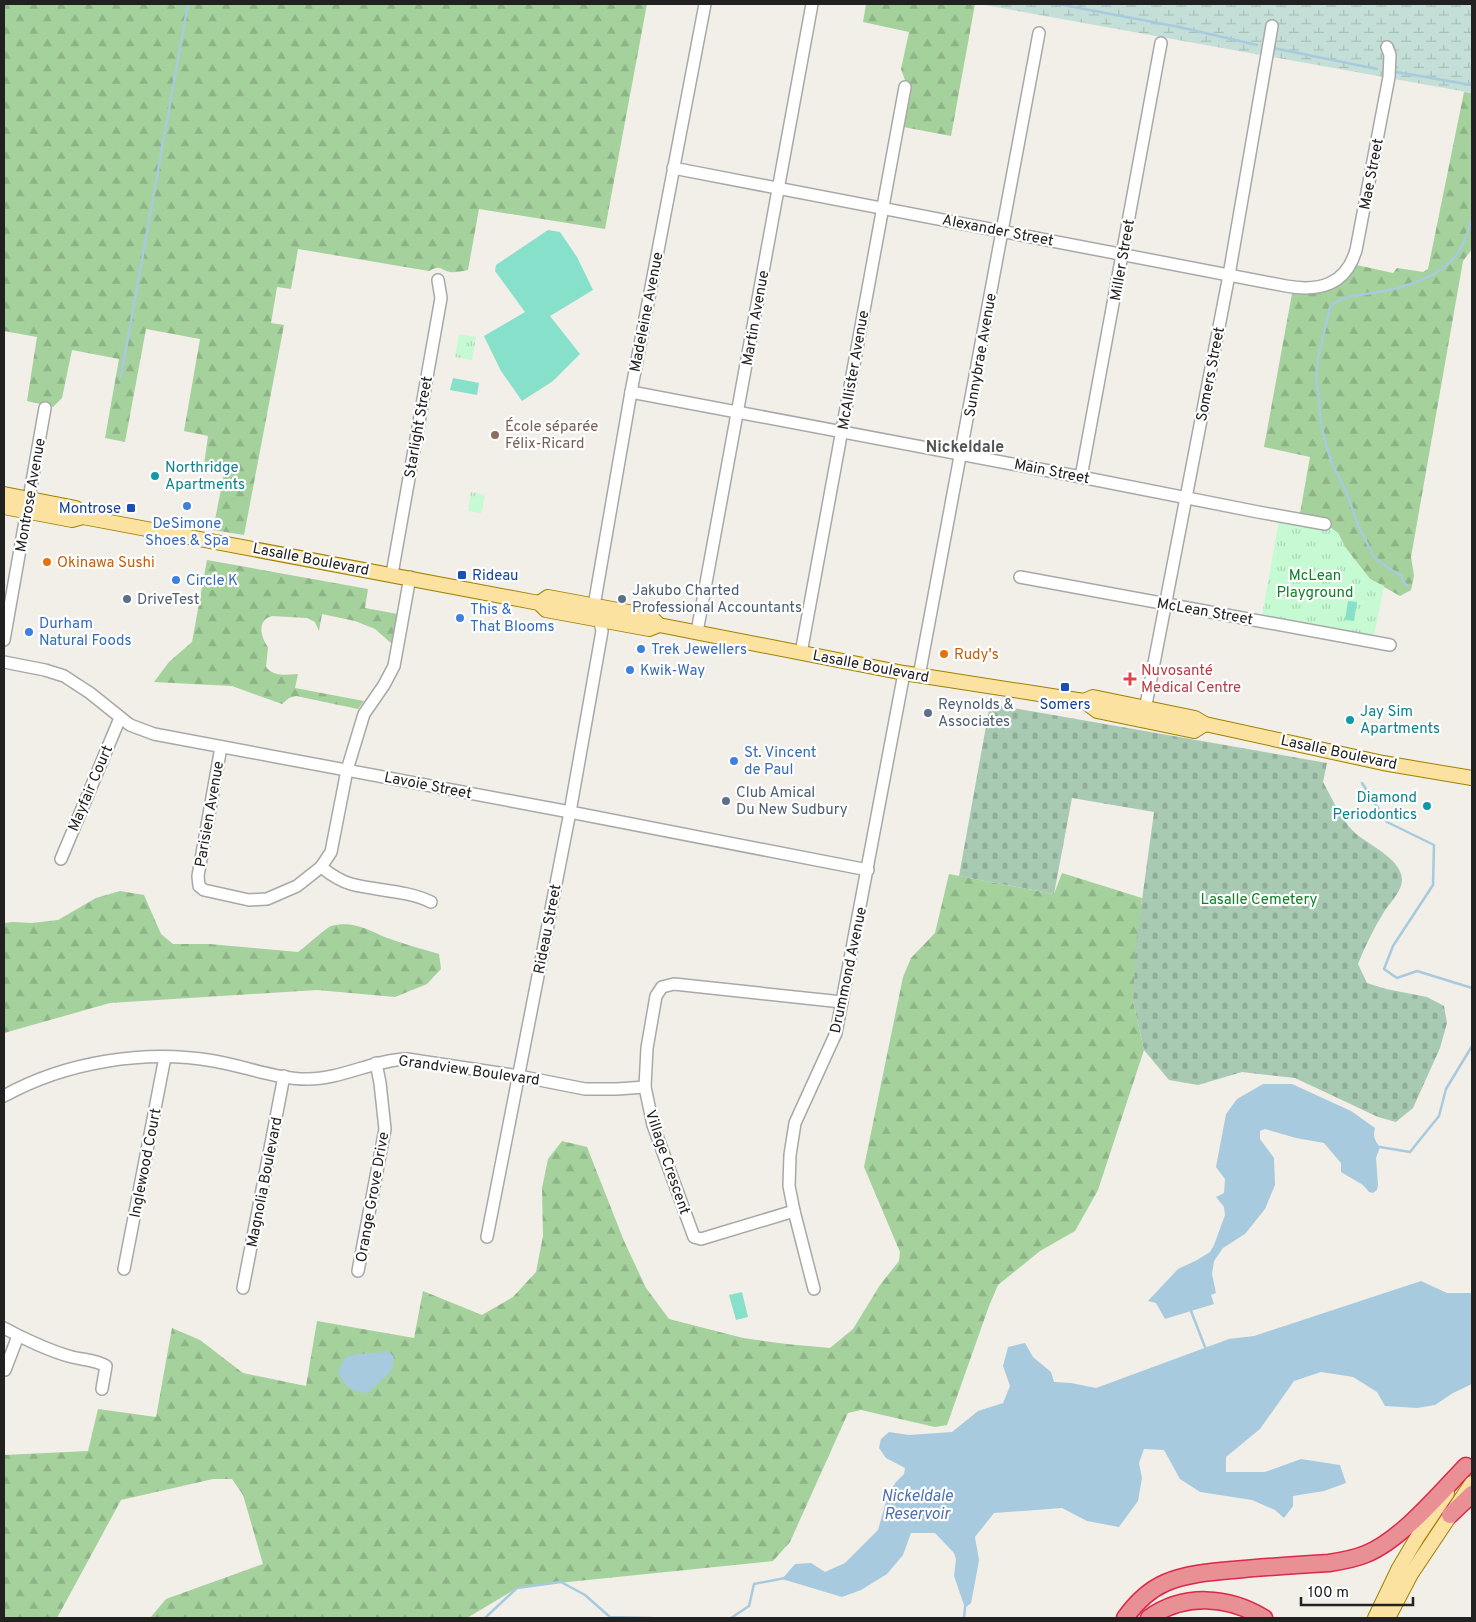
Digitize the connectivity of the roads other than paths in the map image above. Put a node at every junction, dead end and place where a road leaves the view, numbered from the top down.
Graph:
1 (705, 4) edge
2 (812, 4) edge
3 (1272, 26) dead end
4 (1039, 33) dead end
5 (1161, 43) dead end
6 (1387, 47) dead end
7 (905, 87) dead end
8 (674, 168) junction
9 (778, 188) junction
10 (882, 208) junction
11 (1003, 231) junction
12 (1123, 254) junction
13 (1229, 275) junction
14 (438, 280) dead end
15 (1322, 286) joint
16 (631, 392) junction
17 (45, 408) dead end
18 (738, 412) junction
19 (841, 431) junction
20 (962, 454) junction
21 (1081, 477) junction
22 (4, 494) edge
23 (1186, 497) junction
24 (29, 505) junction
25 (4, 507) edge
26 (1325, 524) dead end
27 (392, 574) junction
28 (410, 577) junction
29 (1020, 577) dead end
30 (540, 603) junction
31 (1166, 604) junction
32 (597, 606) junction
33 (600, 621) junction
34 (659, 625) junction
35 (698, 632) junction
36 (4, 640) edge
37 (1390, 645) dead end
38 (800, 653) junction
39 (4, 662) edge
40 (904, 673) junction
41 (919, 676) junction
42 (1144, 714) junction
43 (120, 718) junction
44 (221, 747) junction
45 (347, 770) junction
46 (1472, 778) edge
47 (570, 812) junction
48 (61, 859) dead end
49 (321, 867) junction
50 (868, 870) junction
51 (430, 902) dead end
52 (842, 1002) junction
53 (165, 1057) junction
54 (376, 1063) junction
55 (284, 1076) junction
56 (518, 1076) junction
57 (644, 1087) junction
58 (4, 1096) edge
59 (794, 1212) junction
60 (487, 1237) dead end
61 (124, 1269) dead end
62 (358, 1270) dead end
63 (243, 1288) dead end
64 (814, 1289) dead end
65 (4, 1328) edge
66 (18, 1336) junction
67 (5, 1370) edge
68 (102, 1389) dead end
69 (1469, 1462) edge
70 (1472, 1483) edge
71 (1472, 1494) edge
72 (1450, 1515) junction
73 (1125, 1618) edge
74 (1149, 1618) edge
75 (1264, 1618) edge
76 (1374, 1618) edge
77 (1388, 1618) edge

1 - 8 street, Madeleine Avenue
2 - 9 street, Martin Avenue
3 - 13 street, Somers Street
4 - 11 street, Sunnybrae Avenue
5 - 12 street, Miller Street
6 - 15 street, Mae Street
7 - 10 street, McAllister Avenue
8 - 9 street, Alexander Street
8 - 16 street, Madeleine Avenue
9 - 10 street, Alexander Street
9 - 18 street, Martin Avenue
10 - 11 street, Alexander Street
10 - 19 street, McAllister Avenue
11 - 12 street, Alexander Street
11 - 20 street, Sunnybrae Avenue
12 - 13 street, Alexander Street
12 - 21 street, Miller Street
13 - 15 street, Alexander Street
13 - 23 street, Somers Street
14 - 27 street, Starlight Street
16 - 18 street, Main Street
16 - 32 street, Madeleine Avenue
17 - 24 street, Montrose Avenue
18 - 19 street, Main Street
18 - 35 street, Martin Avenue
19 - 20 street, Main Street
19 - 38 street, McAllister Avenue
20 - 21 street, Main Street
20 - 41 street, Sunnybrae Avenue
21 - 23 street, Main Street
22 - 24 main road, Lasalle Boulevard
23 - 26 street, Main Street
23 - 31 street, Somers Street
24 - 25 main road, Lasalle Boulevard
24 - 27 main road, Lasalle Boulevard
24 - 36 street, Montrose Avenue
27 - 28 main road, Lasalle Boulevard
28 - 30 main road, Lasalle Boulevard
28 - 45 street, Parisien Avenue
29 - 31 street, McLean Street
30 - 32 main road, Lasalle Boulevard
30 - 33 main road, Lasalle Boulevard
31 - 37 street, McLean Street
31 - 42 street, Somers Street
32 - 33 street, Madeleine Avenue
32 - 34 main road, Lasalle Boulevard
33 - 34 main road, Lasalle Boulevard
33 - 47 street, Rideau Street
34 - 35 main road, Lasalle Boulevard
35 - 38 main road, Lasalle Boulevard
38 - 40 main road, Lasalle Boulevard
39 - 43 street, Lavoie Street
40 - 41 main road, Lasalle Boulevard
40 - 50 street, Drummond Avenue
41 - 42 main road, Lasalle Boulevard
42 - 46 main road, Lasalle Boulevard
43 - 44 street, Lavoie Street
43 - 48 street, Mayfair Court
44 - 45 street, Lavoie Street
44 - 49 street, Parisien Avenue
45 - 47 street, Lavoie Street
45 - 49 street, Parisien Avenue
47 - 50 street, Lavoie Street
47 - 56 street, Rideau Street
49 - 51 street
50 - 52 street, Drummond Avenue
52 - 57 street, Village Crescent
52 - 59 street, Drummond Avenue
53 - 55 street, Grandview Boulevard
53 - 58 street, Grandview Boulevard
53 - 61 street, Inglewood Court
54 - 55 street, Grandview Boulevard
54 - 56 street, Grandview Boulevard
54 - 62 street, Orange Grove Drive
55 - 63 street, Magnolia Boulevard
56 - 57 street, Grandview Boulevard
56 - 60 street, Rideau Street
57 - 59 street, Village Crescent
59 - 64 street, Drummond Avenue
65 - 66 street
66 - 67 street
66 - 68 street
69 - 73 highway
69 - 76 main road
70 - 72 main road
71 - 72 highway
72 - 77 main road
74 - 75 highway

